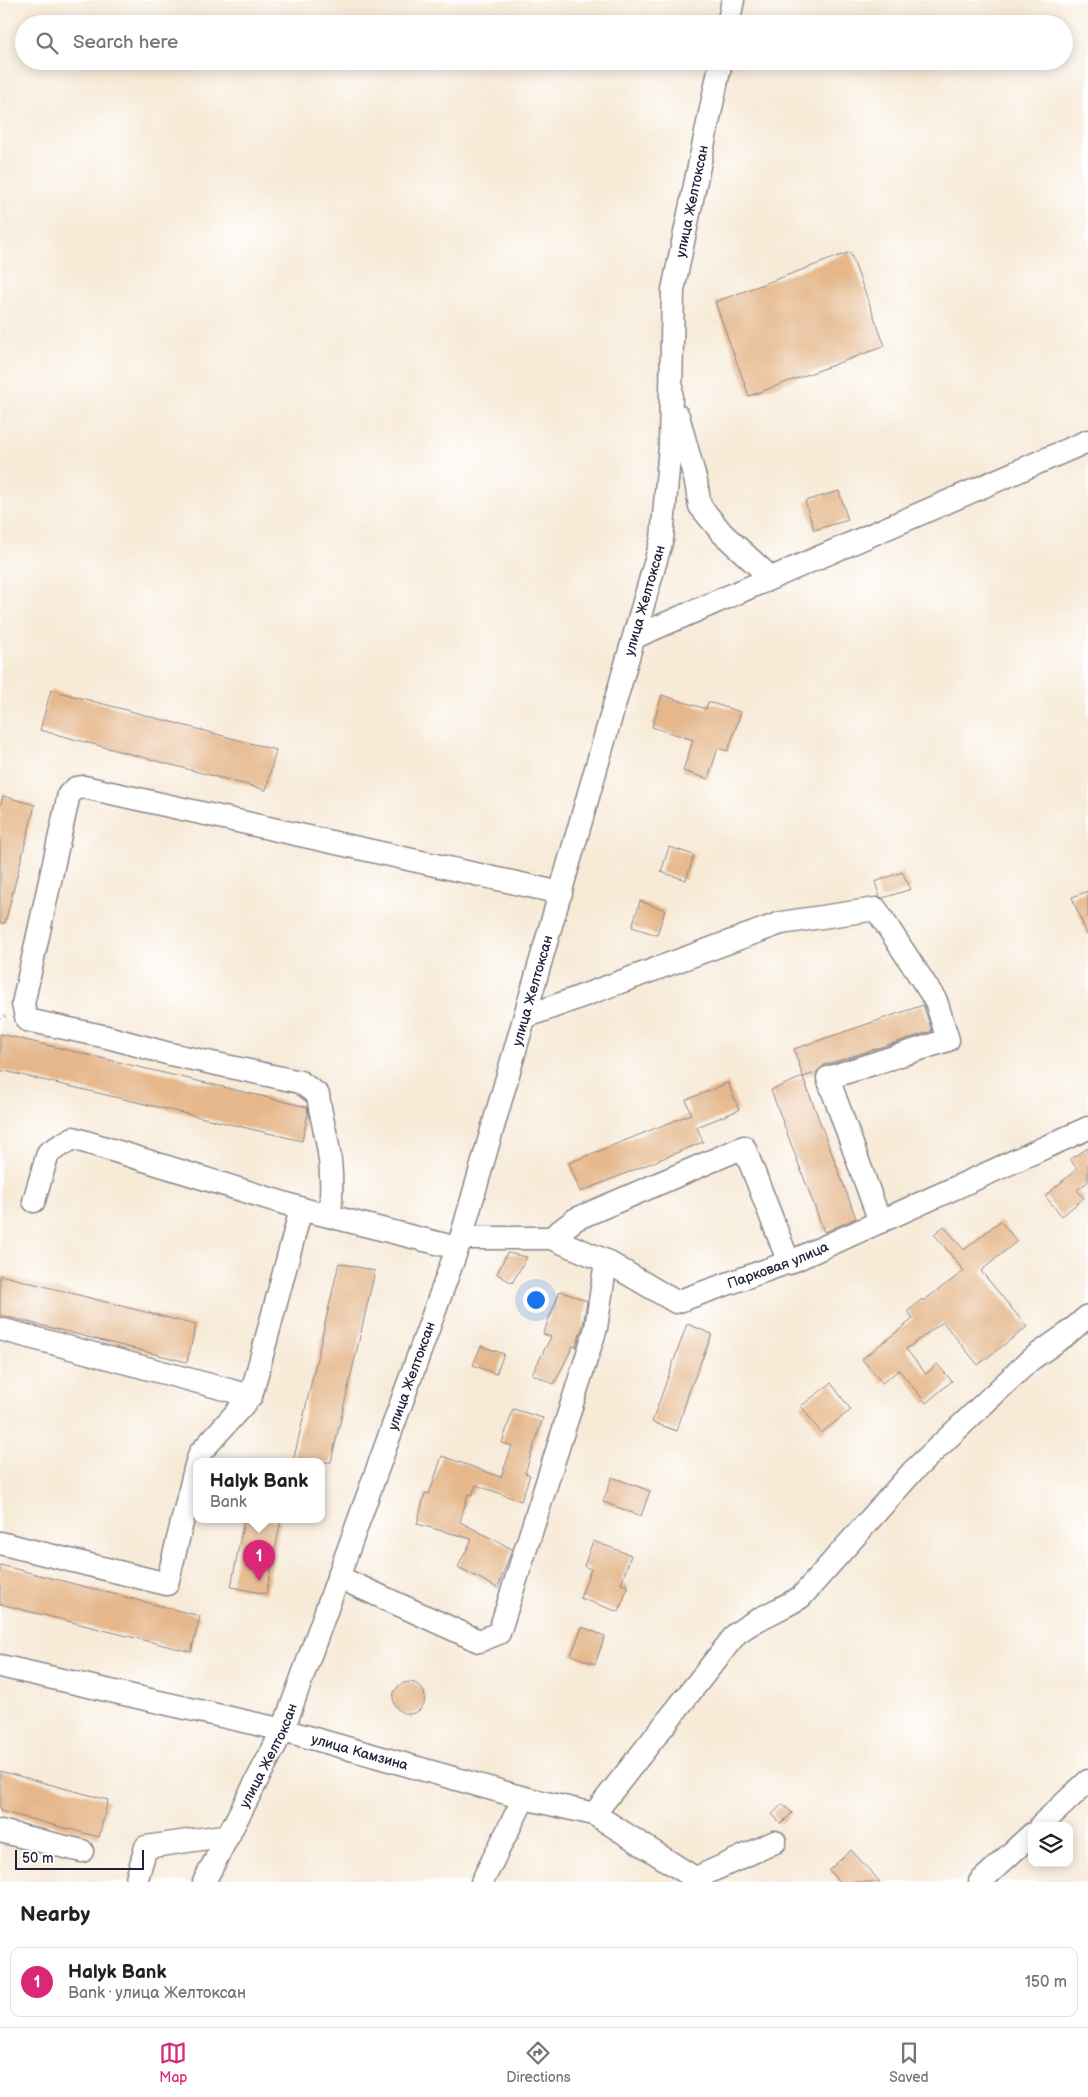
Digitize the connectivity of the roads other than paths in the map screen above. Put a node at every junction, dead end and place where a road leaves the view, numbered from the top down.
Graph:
1 (733, 0) edge
2 (730, 15) edge
3 (719, 70) edge
4 (671, 393) junction
5 (1088, 441) edge
6 (770, 578) junction
7 (634, 636) junction
8 (562, 893) junction
9 (525, 1017) junction
10 (1088, 1128) edge
11 (34, 1201) dead end
12 (323, 1214) junction
13 (880, 1222) junction
14 (551, 1238) junction
15 (459, 1243) junction
16 (606, 1261) junction
17 (789, 1262) junction
18 (1088, 1316) edge
19 (0, 1329) edge
20 (251, 1396) junction
21 (199, 1458) edge
22 (193, 1480) edge
23 (0, 1543) edge
24 (338, 1577) junction
25 (0, 1666) edge
26 (283, 1730) junction
27 (1088, 1781) edge
28 (524, 1798) junction
29 (594, 1814) junction
30 (1044, 1822) edge
31 (0, 1831) edge
32 (228, 1835) junction
33 (1028, 1838) edge
34 (775, 1842) dead end
35 (82, 1851) dead end
36 (699, 1880) edge
37 (136, 1882) edge
38 (204, 1882) edge
39 (482, 1882) edge
40 (980, 1882) edge

1 - 2 street
3 - 4 street, улица Желтоксан
4 - 6 street
4 - 7 street, улица Желтоксан
5 - 6 street
6 - 7 street
7 - 8 street, улица Желтоксан
8 - 9 street, улица Желтоксан
8 - 12 street
9 - 13 street
9 - 15 street, улица Желтоксан
10 - 13 street, Парковая улица
11 - 12 street, Парковая улица
12 - 15 street, Парковая улица
12 - 20 street
13 - 17 street, Парковая улица
14 - 15 street, Парковая улица
14 - 16 street, Парковая улица
14 - 17 street
15 - 24 street, улица Желтоксан
16 - 17 street, Парковая улица
16 - 24 street
18 - 29 street
19 - 20 street
20 - 21 street
22 - 23 street
24 - 26 street, улица Желтоксан
25 - 26 street, улица Камзина
26 - 28 street, улица Камзина
26 - 32 street, улица Желтоксан
27 - 30 street
28 - 29 street, улица Камзина
28 - 39 street
29 - 36 street, улица Камзина
31 - 35 street
32 - 37 street
32 - 38 street, улица Желтоксан
33 - 40 street
34 - 36 street

